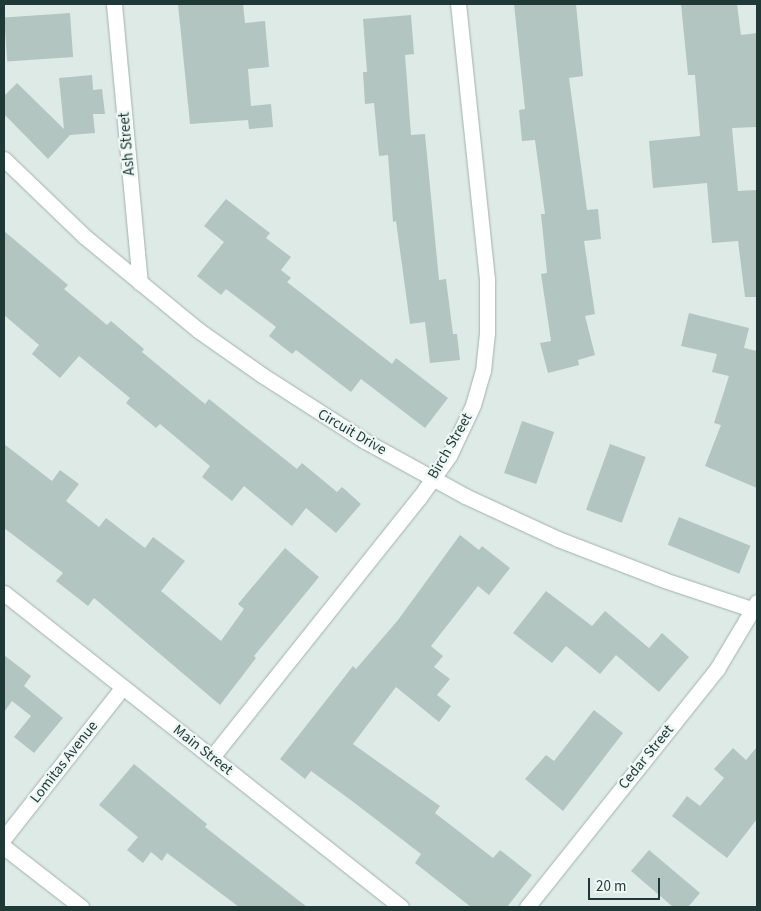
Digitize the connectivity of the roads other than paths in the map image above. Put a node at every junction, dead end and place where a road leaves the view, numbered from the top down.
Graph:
1 (114, 4) edge
2 (458, 4) edge
3 (4, 159) edge
4 (140, 283) junction
5 (433, 479) junction
6 (4, 593) edge
7 (756, 608) edge
8 (123, 687) junction
9 (212, 757) junction
10 (4, 838) edge
11 (4, 847) edge
12 (80, 907) edge
13 (401, 907) edge
14 (527, 907) edge

1 - 4 street, Ash Street
2 - 5 street, Birch Street
3 - 4 street, Circuit Drive
4 - 5 street, Circuit Drive
5 - 7 street, Circuit Drive
5 - 9 street, Birch Street
6 - 8 street, Main Street
7 - 14 street, Cedar Street
8 - 9 street, Main Street
8 - 10 street, Lomitas Avenue
9 - 13 street, Main Street
11 - 12 street

